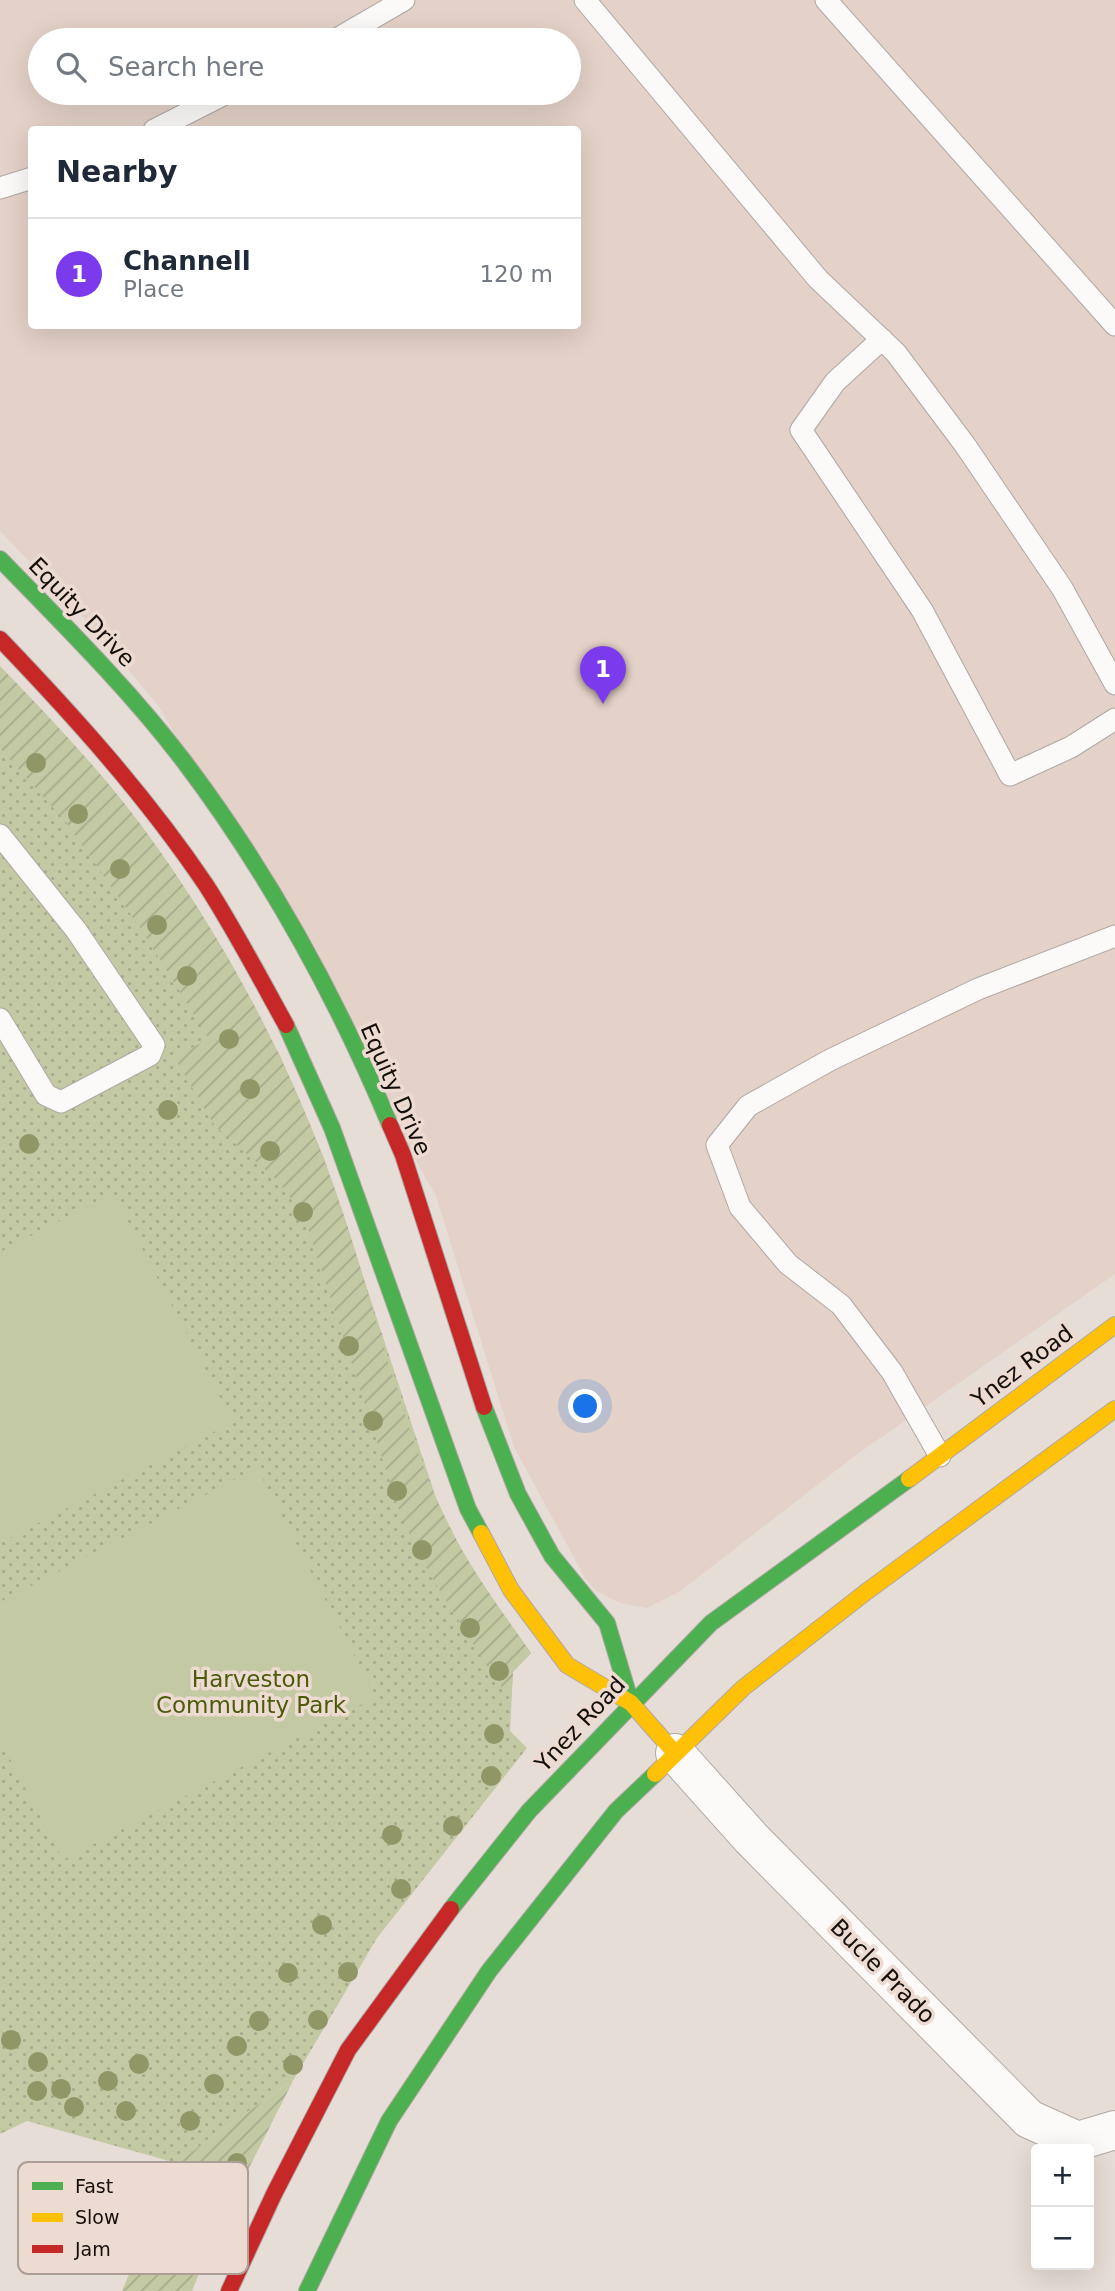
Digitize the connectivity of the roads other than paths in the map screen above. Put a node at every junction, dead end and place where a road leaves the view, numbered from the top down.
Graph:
1 (404, 0) edge
2 (585, 0) edge
3 (826, 0) edge
4 (356, 28) edge
5 (203, 105) edge
6 (162, 126) edge
7 (28, 179) edge
8 (0, 188) edge
9 (1115, 324) edge
10 (882, 340) junction
11 (0, 559) edge
12 (0, 639) edge
13 (1115, 684) edge
14 (1115, 719) edge
15 (0, 835) edge
16 (1115, 936) edge
17 (0, 1019) edge
18 (1115, 1325) edge
19 (1115, 1409) edge
20 (940, 1456) junction
21 (631, 1703) junction
22 (675, 1753) junction
23 (1115, 2130) edge
24 (248, 2250) edge
25 (237, 2274) edge
26 (229, 2291) edge
27 (307, 2291) edge

1 - 4 lane
2 - 10 lane
3 - 9 lane
5 - 6 lane
7 - 8 lane
10 - 13 lane
10 - 14 lane
11 - 21 street, Equity Drive
12 - 21 street, Equity Drive
15 - 17 lane
16 - 20 lane
18 - 20 street, Ynez Road
19 - 22 street
20 - 21 street, Ynez Road
21 - 22 street, Equity Drive
21 - 24 street, Ynez Road
22 - 23 street, Bucle Prado
22 - 27 street
25 - 26 street, Ynez Road

